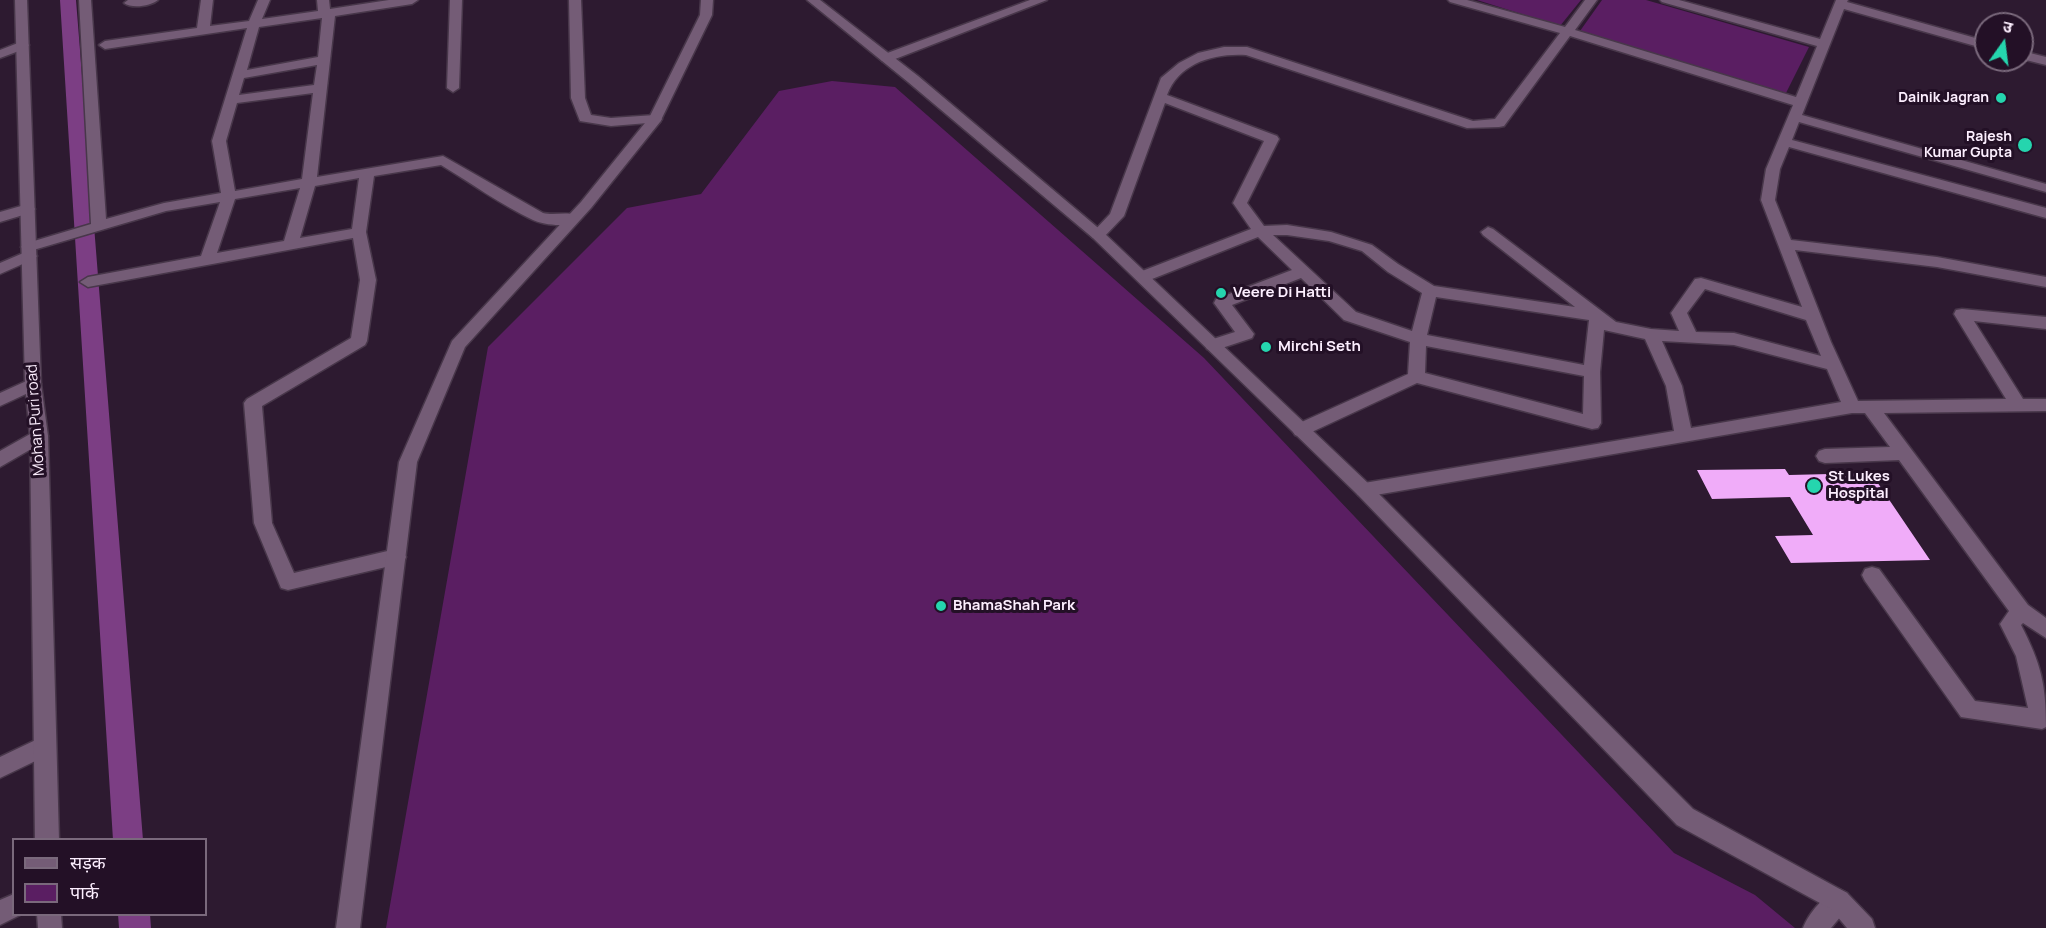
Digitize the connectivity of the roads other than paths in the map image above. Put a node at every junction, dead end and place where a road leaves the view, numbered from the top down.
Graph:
1 (21, 0) edge
2 (85, 0) edge
3 (153, 0) edge
4 (207, 0) edge
5 (264, 0) edge
6 (323, 0) edge
7 (412, 0) edge
8 (456, 0) edge
9 (576, 0) edge
10 (707, 0) edge
11 (813, 0) edge
12 (1041, 0) edge
13 (1454, 0) edge
14 (1591, 0) edge
15 (1666, 0) edge
16 (1842, 2) edge
17 (130, 3) dead end
18 (329, 13) junction
19 (254, 24) junction
20 (203, 31) junction
21 (1567, 32) junction
22 (1974, 41) edge
23 (1824, 44) junction
24 (23, 45) junction
25 (105, 45) dead end
26 (0, 54) edge
27 (886, 58) junction
28 (324, 60) junction
29 (239, 75) junction
30 (320, 88) junction
31 (453, 88) dead end
32 (1160, 97) junction
33 (231, 100) junction
34 (1797, 110) junction
35 (655, 119) junction
36 (1785, 142) junction
37 (367, 173) junction
38 (309, 183) junction
39 (2046, 189) edge
40 (229, 196) junction
41 (28, 209) junction
42 (2046, 213) edge
43 (0, 217) edge
44 (574, 218) junction
45 (94, 229) junction
46 (1260, 231) junction
47 (360, 232) junction
48 (1488, 232) dead end
49 (1098, 235) junction
50 (1785, 244) junction
51 (290, 245) junction
52 (29, 251) junction
53 (207, 260) junction
54 (0, 269) edge
55 (1303, 272) junction
56 (1142, 277) junction
57 (88, 282) dead end
58 (2046, 282) edge
59 (1430, 291) junction
60 (1598, 316) junction
61 (1813, 316) junction
62 (2046, 324) edge
63 (1651, 335) junction
64 (1690, 337) junction
65 (1418, 339) junction
66 (1213, 345) junction
67 (1833, 365) junction
68 (1592, 372) junction
69 (1416, 377) junction
70 (33, 384) junction
71 (0, 400) edge
72 (2019, 405) junction
73 (2046, 405) edge
74 (1861, 407) junction
75 (1301, 430) junction
76 (39, 436) junction
77 (1684, 436) junction
78 (1905, 453) junction
79 (1825, 456) dead end
80 (0, 460) edge
81 (1364, 490) junction
82 (396, 557) junction
83 (1872, 575) dead end
84 (2021, 611) junction
85 (2046, 629) edge
86 (44, 746) junction
87 (0, 768) edge
88 (47, 838) edge
89 (1839, 901) junction
90 (348, 928) edge
91 (1815, 928) edge
92 (1863, 928) edge

1 - 24 street, Mohan Puri road
2 - 45 street
3 - 17 street
4 - 20 street
5 - 19 street
6 - 18 street
7 - 18 street
8 - 31 street
9 - 35 street
10 - 35 street
11 - 27 street
12 - 27 street
13 - 21 street
14 - 21 street
15 - 23 street
16 - 22 street
16 - 23 street
18 - 19 street
18 - 28 street
19 - 20 street
19 - 29 street
20 - 25 street
21 - 32 street
21 - 34 street
23 - 34 street
24 - 26 street
24 - 41 street, Mohan Puri road
27 - 49 street
28 - 29 street
28 - 30 street
29 - 33 street
30 - 33 street
30 - 38 street
32 - 46 street
32 - 49 street
33 - 40 street
34 - 36 street
34 - 39 street
35 - 44 street
36 - 42 street
36 - 50 street
37 - 38 street
37 - 44 street
37 - 47 street
38 - 40 street
38 - 51 street
40 - 45 street
40 - 53 street
41 - 43 street
41 - 52 street, Mohan Puri road
44 - 82 street
45 - 52 street
46 - 55 street
46 - 56 street
46 - 59 street
47 - 51 street
47 - 82 street
48 - 60 street
49 - 56 street
50 - 58 street
50 - 61 street
51 - 53 street
52 - 54 street
52 - 70 street, Mohan Puri road
53 - 57 street
55 - 65 street
55 - 66 street
56 - 66 street
59 - 60 street
59 - 65 street
60 - 63 street
60 - 68 street
61 - 64 street
61 - 67 street
62 - 72 street
63 - 64 street
63 - 77 street
64 - 67 street
65 - 68 street
65 - 69 street
66 - 75 street
67 - 74 street
68 - 69 street
69 - 75 street
70 - 71 street
70 - 76 street, Mohan Puri road
72 - 73 street
72 - 74 street
74 - 77 street
74 - 78 street
75 - 81 street
76 - 80 street
76 - 86 street, Mohan Puri road
77 - 81 street
78 - 79 street
78 - 84 street
81 - 89 street
82 - 90 street
83 - 84 street
84 - 85 street
86 - 87 street
86 - 88 street, Mohan Puri road
89 - 91 street
89 - 92 street

